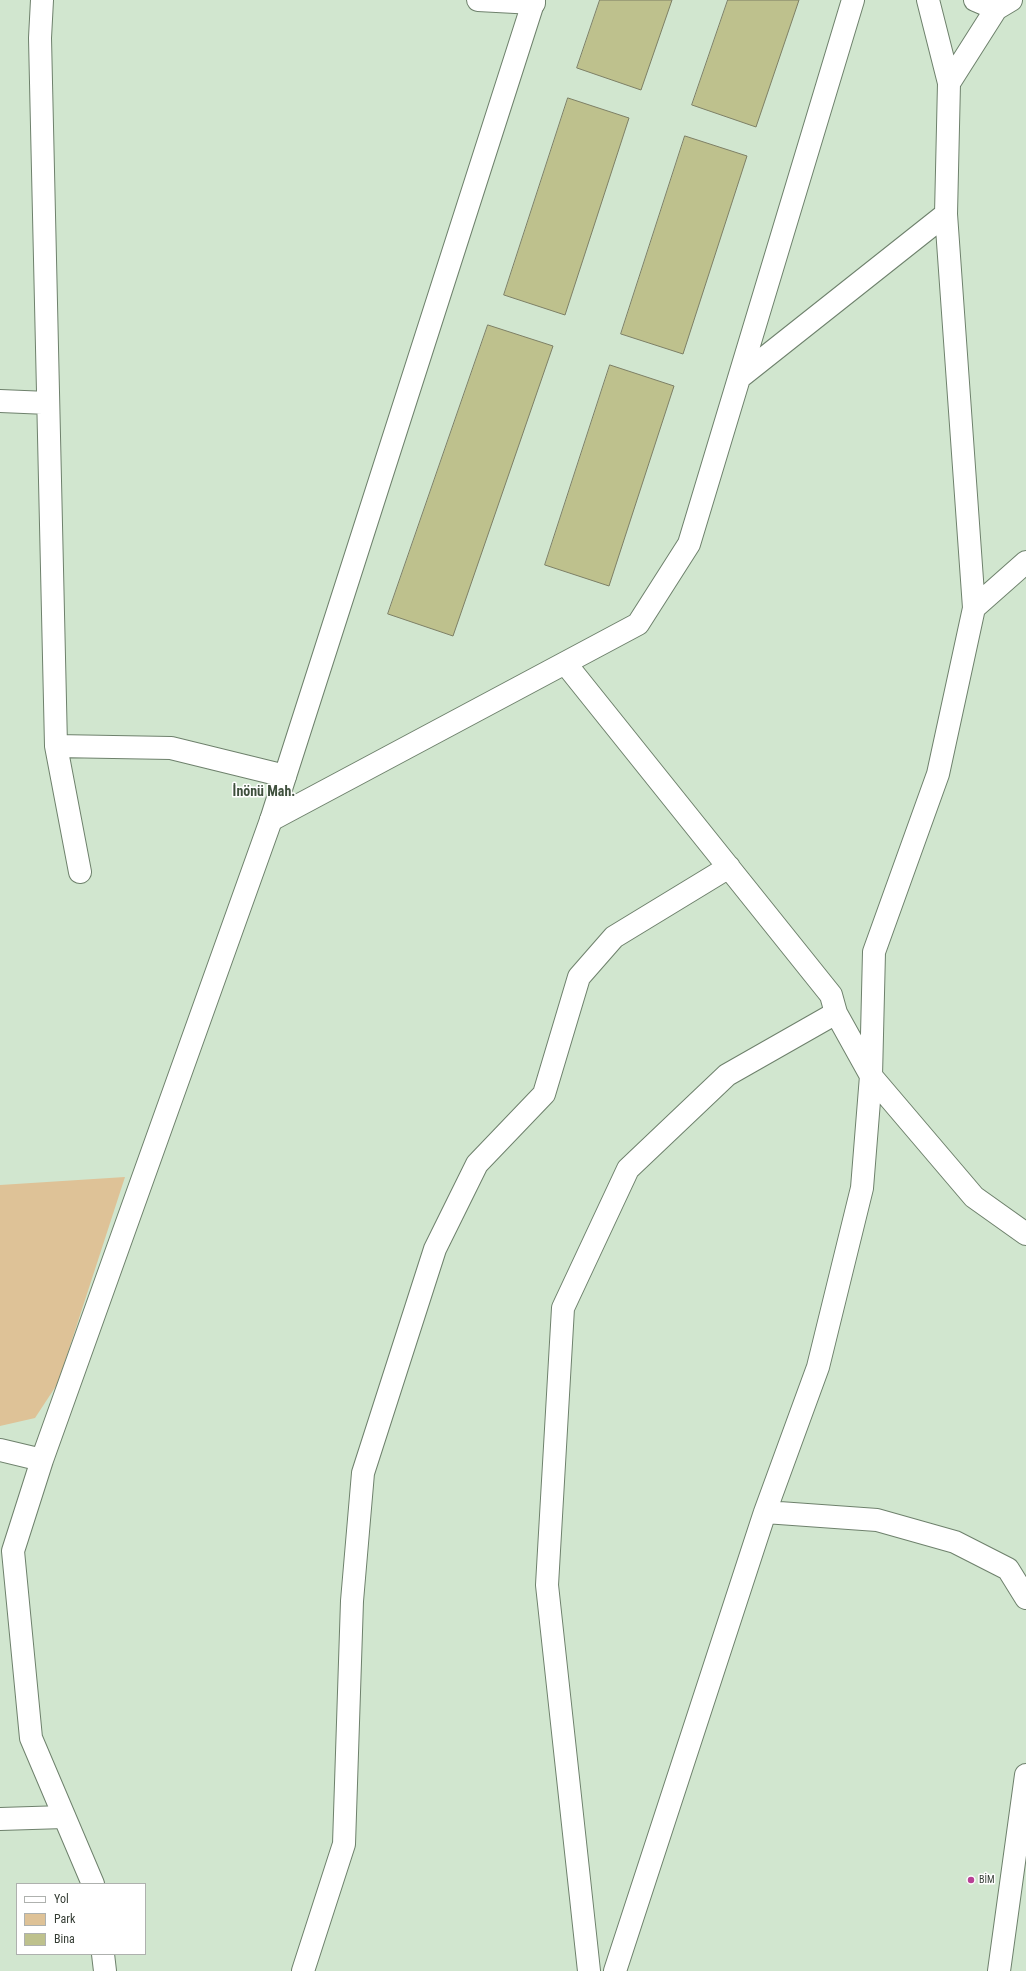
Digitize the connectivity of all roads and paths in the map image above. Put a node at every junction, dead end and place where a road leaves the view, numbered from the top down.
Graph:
1 (42, 0) edge
2 (478, 0) edge
3 (853, 0) edge
4 (928, 0) edge
5 (975, 0) edge
6 (534, 1) edge
7 (1003, 4) edge
8 (949, 83) junction
9 (946, 214) junction
10 (739, 378) junction
11 (0, 401) edge
12 (48, 403) junction
13 (1026, 562) edge
14 (974, 608) junction
15 (565, 663) junction
16 (56, 746) junction
17 (285, 776) junction
18 (271, 820) junction
19 (729, 867) junction
20 (80, 872) dead end
21 (836, 1013) junction
22 (871, 1076) junction
23 (1026, 1234) edge
24 (0, 1450) edge
25 (42, 1460) junction
26 (765, 1512) junction
27 (7, 1549) edge
28 (1026, 1598) edge
29 (1026, 1775) edge
30 (64, 1817) junction
31 (0, 1819) edge
32 (93, 1883) edge
33 (103, 1955) edge
34 (105, 1971) edge
35 (303, 1971) edge
36 (588, 1971) edge
37 (615, 1971) edge
38 (1000, 1971) edge

1 - 12 street
2 - 6 street
3 - 10 street
4 - 8 street
5 - 7 street
6 - 17 street
7 - 8 street
8 - 9 street
9 - 10 street
9 - 14 street
10 - 15 street
11 - 12 street
12 - 16 street
13 - 14 street
14 - 22 street
15 - 18 street
15 - 19 street
16 - 17 street
16 - 20 street
17 - 18 street
18 - 25 street
19 - 21 street
19 - 35 street
21 - 22 street
21 - 36 street
22 - 23 street
22 - 26 street
24 - 25 street
25 - 27 street
26 - 28 street
26 - 37 street
27 - 30 street
29 - 38 street
30 - 31 street
30 - 32 street
33 - 34 street

